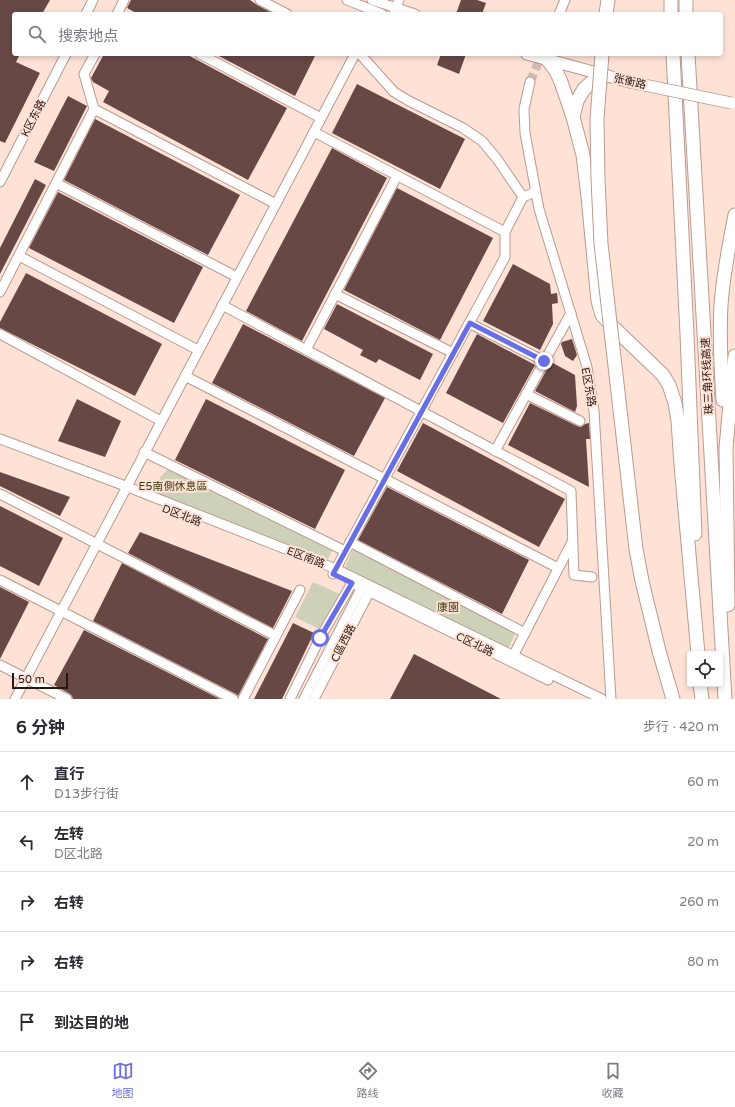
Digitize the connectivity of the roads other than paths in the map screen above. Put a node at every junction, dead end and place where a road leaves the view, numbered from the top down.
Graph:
1 (93, 0) edge
2 (124, 0) edge
3 (260, 0) edge
4 (347, 0) edge
5 (372, 0) edge
6 (565, 0) edge
7 (608, 0) edge
8 (671, 0) edge
9 (686, 0) edge
10 (382, 2) edge
11 (396, 7) edge
12 (87, 12) edge
13 (120, 12) edge
14 (283, 12) edge
15 (376, 12) edge
16 (378, 12) edge
17 (410, 12) edge
18 (559, 12) edge
19 (606, 12) edge
20 (671, 12) edge
21 (686, 12) edge
22 (65, 56) edge
23 (94, 56) edge
24 (204, 56) edge
25 (354, 56) edge
26 (362, 56) edge
27 (535, 56) edge
28 (602, 56) edge
29 (673, 56) edge
30 (688, 56) edge
31 (546, 59) junction
32 (606, 76) junction
33 (530, 82) tunnel mouth
34 (733, 103) edge
35 (94, 109) junction
36 (573, 117) junction
37 (321, 118) junction
38 (314, 132) junction
39 (397, 176) junction
40 (1, 179) edge
41 (56, 183) junction
42 (535, 192) junction
43 (523, 197) junction
44 (276, 204) junction
45 (735, 215) edge
46 (505, 232) junction
47 (19, 256) junction
48 (237, 277) junction
49 (0, 292) edge
50 (335, 294) junction
51 (222, 305) junction
52 (571, 313) junction
53 (470, 323) junction
54 (0, 334) edge
55 (198, 350) junction
56 (306, 350) junction
57 (453, 353) junction
58 (735, 356) edge
59 (544, 361) junction
60 (185, 376) junction
61 (526, 394) junction
62 (421, 412) junction
63 (161, 421) junction
64 (580, 421) dead end
65 (0, 439) edge
66 (0, 446) edge
67 (726, 448) junction
68 (495, 451) junction
69 (144, 452) junction
70 (385, 478) junction
71 (125, 490) junction
72 (0, 494) edge
73 (572, 541) junction
74 (350, 542) junction
75 (96, 544) junction
76 (346, 550) junction
77 (558, 568) junction
78 (334, 571) junction
79 (592, 577) dead end
80 (0, 580) edge
81 (352, 583) junction
82 (367, 587) junction
83 (300, 590) dead end
84 (61, 611) junction
85 (525, 633) junction
86 (276, 636) junction
87 (699, 651) edge
88 (699, 651) edge
89 (512, 658) junction
90 (0, 665) edge
91 (26, 678) junction
92 (701, 687) edge
93 (15, 699) edge
94 (67, 699) edge
95 (233, 699) edge
96 (243, 699) edge
97 (290, 699) edge
98 (304, 699) edge
99 (314, 699) edge
100 (589, 699) edge
101 (602, 699) edge
102 (611, 699) edge
103 (673, 699) edge
104 (702, 699) edge
105 (725, 699) edge
106 (730, 699) edge

1 - 12 street
2 - 13 street
3 - 14 street
4 - 15 street
5 - 10 street
6 - 18 street
7 - 19 highway
8 - 20 highway
9 - 21 highway
10 - 11 street
10 - 16 street
11 - 17 street
22 - 40 street, K区东路
23 - 35 street
24 - 37 street
25 - 37 street
26 - 43 street
27 - 31 main road, 张衡路
28 - 103 highway, bridge
29 - 87 highway, 珠三角环线高速
30 - 105 highway, 珠三角环线高速
31 - 32 main road, 张衡路
31 - 36 highway
32 - 34 main road, 张衡路, bridge
32 - 36 highway
33 - 42 street, E区东路
35 - 41 street
35 - 44 street
36 - 88 highway
37 - 38 street
38 - 39 street
38 - 44 street
39 - 46 street
39 - 50 street
41 - 47 street
41 - 48 street
42 - 43 street
42 - 52 street, E区东路
43 - 46 street
44 - 48 street
45 - 67 highway
46 - 53 street
47 - 49 street
47 - 55 street
48 - 51 street
50 - 56 street
50 - 57 street
51 - 55 street
51 - 56 street
52 - 59 street
52 - 102 street, E区东路
53 - 57 street
53 - 59 street
54 - 63 street
55 - 60 street
56 - 62 street
57 - 62 street
58 - 67 highway
59 - 61 street
60 - 63 street
60 - 70 street
61 - 64 street
61 - 68 street
62 - 68 street
62 - 70 street
63 - 69 street
65 - 71 street, E区南路
66 - 71 street
67 - 106 highway
68 - 73 street
69 - 71 street
69 - 76 street
70 - 74 street
70 - 77 street
71 - 75 street
71 - 78 street, E区南路
72 - 75 street
73 - 77 street
73 - 79 street
74 - 76 street
74 - 85 street
75 - 84 street
75 - 86 street
76 - 78 street
77 - 85 street
78 - 81 street
78 - 82 street, E区南路
80 - 84 street
81 - 82 street
81 - 97 street
82 - 89 street, C区北路
82 - 98 street
82 - 99 street, C區西路
83 - 86 street
84 - 91 street
84 - 95 street
85 - 89 street
86 - 96 street
89 - 100 street, C区北路
89 - 101 street
90 - 91 street
91 - 93 street
91 - 94 street
92 - 104 highway

